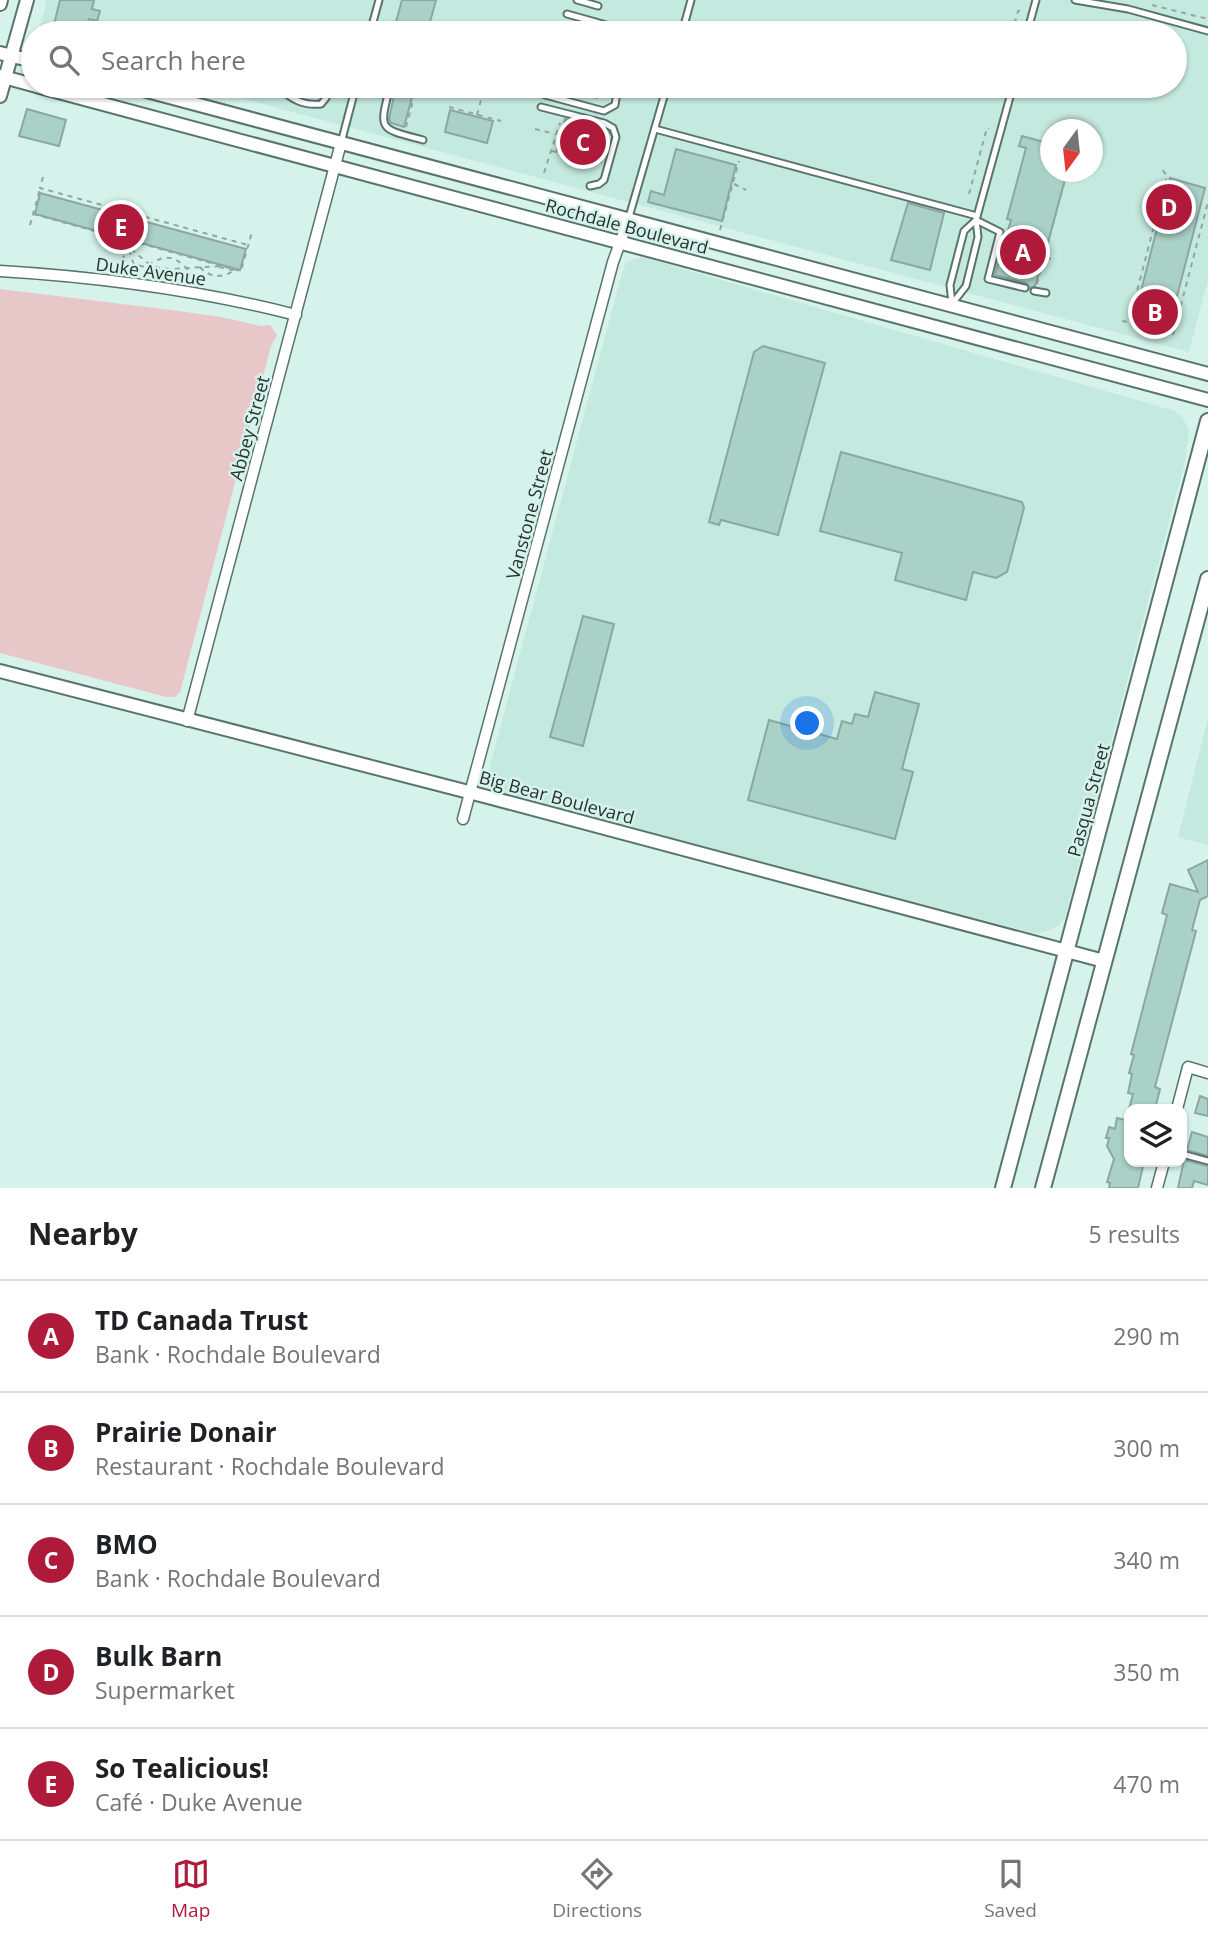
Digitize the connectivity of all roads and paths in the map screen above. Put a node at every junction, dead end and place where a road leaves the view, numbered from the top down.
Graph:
1 (27, 0) edge
2 (379, 0) edge
3 (577, 0) edge
4 (691, 0) edge
5 (1036, 0) edge
6 (1075, 0) edge
7 (1143, 3) dead end
8 (598, 6) dead end
9 (1020, 11) dead end
10 (567, 14) dead end
11 (1208, 19) edge
12 (373, 21) edge
13 (592, 21) edge
14 (685, 21) edge
15 (1015, 21) edge
16 (1030, 21) edge
17 (1170, 21) edge
18 (1187, 26) edge
19 (1208, 32) edge
20 (6, 54) edge
21 (2, 76) edge
22 (21, 81) edge
23 (0, 96) edge
24 (83, 98) edge
25 (173, 98) edge
26 (287, 98) edge
27 (325, 98) edge
28 (353, 98) edge
29 (387, 98) edge
30 (414, 98) edge
31 (482, 98) edge
32 (559, 98) edge
33 (616, 98) edge
34 (664, 98) edge
35 (1010, 98) edge
36 (449, 107) dead end
37 (541, 107) dead end
38 (477, 115) junction
39 (561, 117) dead end
40 (500, 121) dead end
41 (405, 128) dead end
42 (535, 129) dead end
43 (655, 129) junction
44 (989, 129) dead end
45 (556, 135) junction
46 (423, 140) dead end
47 (341, 143) junction
48 (552, 151) junction
49 (738, 162) dead end
50 (592, 165) dead end
51 (334, 166) junction
52 (1162, 169) dead end
53 (544, 173) dead end
54 (43, 177) dead end
55 (1065, 182) edge
56 (733, 183) junction
57 (590, 186) dead end
58 (1157, 187) dead end
59 (40, 188) junction
60 (1164, 188) junction
61 (746, 190) dead end
62 (969, 194) dead end
63 (1208, 202) edge
64 (33, 214) junction
65 (629, 218) junction
66 (977, 218) junction
67 (30, 225) dead end
68 (720, 231) dead end
69 (252, 232) dead end
70 (124, 239) junction
71 (622, 243) junction
72 (127, 244) junction
73 (248, 245) junction
74 (131, 249) junction
75 (173, 252) junction
76 (172, 257) junction
77 (1045, 258) junction
78 (1055, 260) dead end
79 (149, 264) junction
80 (187, 267) junction
81 (200, 267) junction
82 (220, 267) junction
83 (120, 270) dead end
84 (0, 271) edge
85 (233, 271) junction
86 (241, 271) junction
87 (196, 280) dead end
88 (1025, 288) dead end
89 (1035, 289) joint
90 (1046, 293) dead end
91 (952, 304) junction
92 (296, 314) junction
93 (1122, 321) dead end
94 (1172, 335) dead end
95 (1208, 373) edge
96 (1208, 400) edge
97 (1208, 421) edge
98 (1208, 579) edge
99 (1203, 612) edge
100 (0, 671) edge
101 (187, 721) junction
102 (469, 792) junction
103 (463, 819) dead end
104 (1068, 951) junction
105 (1104, 961) junction
106 (1208, 1073) edge
107 (1178, 1104) edge
108 (1187, 1155) edge
109 (1208, 1161) edge
110 (1163, 1167) edge
111 (1003, 1188) edge
112 (1043, 1188) edge
113 (1157, 1188) edge

1 - 20 street
2 - 12 lane
3 - 8 lane
4 - 14 lane
5 - 16 lane
6 - 17 lane
7 - 11 path
9 - 15 path
10 - 13 lane
18 - 19 lane
20 - 21 street
21 - 22 street, Rochdale Boulevard
21 - 23 street
24 - 51 street, Rochdale Boulevard
25 - 47 street, Rochdale Boulevard
26 - 27 lane
28 - 47 lane
29 - 46 lane
30 - 41 path
31 - 38 path
32 - 33 lane
34 - 43 lane
35 - 66 lane
36 - 38 path
37 - 57 lane
38 - 40 path
39 - 45 path
42 - 45 path
43 - 65 lane
43 - 66 lane
44 - 62 path
45 - 48 path
47 - 51 street, Abbey Street
47 - 65 street, Rochdale Boulevard
48 - 50 path
48 - 53 path
49 - 56 path
51 - 71 street, Rochdale Boulevard
51 - 92 street, Abbey Street
52 - 60 path
54 - 59 path
55 - 77 path
56 - 61 path
56 - 68 path
58 - 60 path
59 - 64 path
59 - 73 path
60 - 93 path
63 - 94 path
64 - 67 path
64 - 70 path
65 - 71 street, Vanstone Street
65 - 91 street, Rochdale Boulevard
66 - 88 lane
66 - 91 lane
66 - 91 lane
69 - 73 path
70 - 72 path
70 - 75 path
71 - 96 street, Rochdale Boulevard
71 - 102 street, Vanstone Street
72 - 74 path
72 - 83 path
73 - 86 path
74 - 79 path
74 - 79 path
75 - 76 path
75 - 82 path
76 - 79 path
76 - 80 path
77 - 78 path
77 - 89 path
79 - 80 path
80 - 81 path
80 - 87 path
81 - 82 path
81 - 85 path
82 - 85 path
82 - 86 path
84 - 92 street, Duke Avenue
85 - 86 path
89 - 90 lane
91 - 95 street, Rochdale Boulevard
92 - 101 street, Abbey Street
97 - 104 main road, Pasqua Street
98 - 99 main road
99 - 105 main road
100 - 101 street, Big Bear Boulevard
101 - 102 street, Big Bear Boulevard
102 - 103 street, Vanstone Street
102 - 104 street, Big Bear Boulevard
104 - 105 street, Big Bear Boulevard
104 - 111 main road, Pasqua Street
105 - 112 main road
106 - 107 street
108 - 109 lane
110 - 113 street

